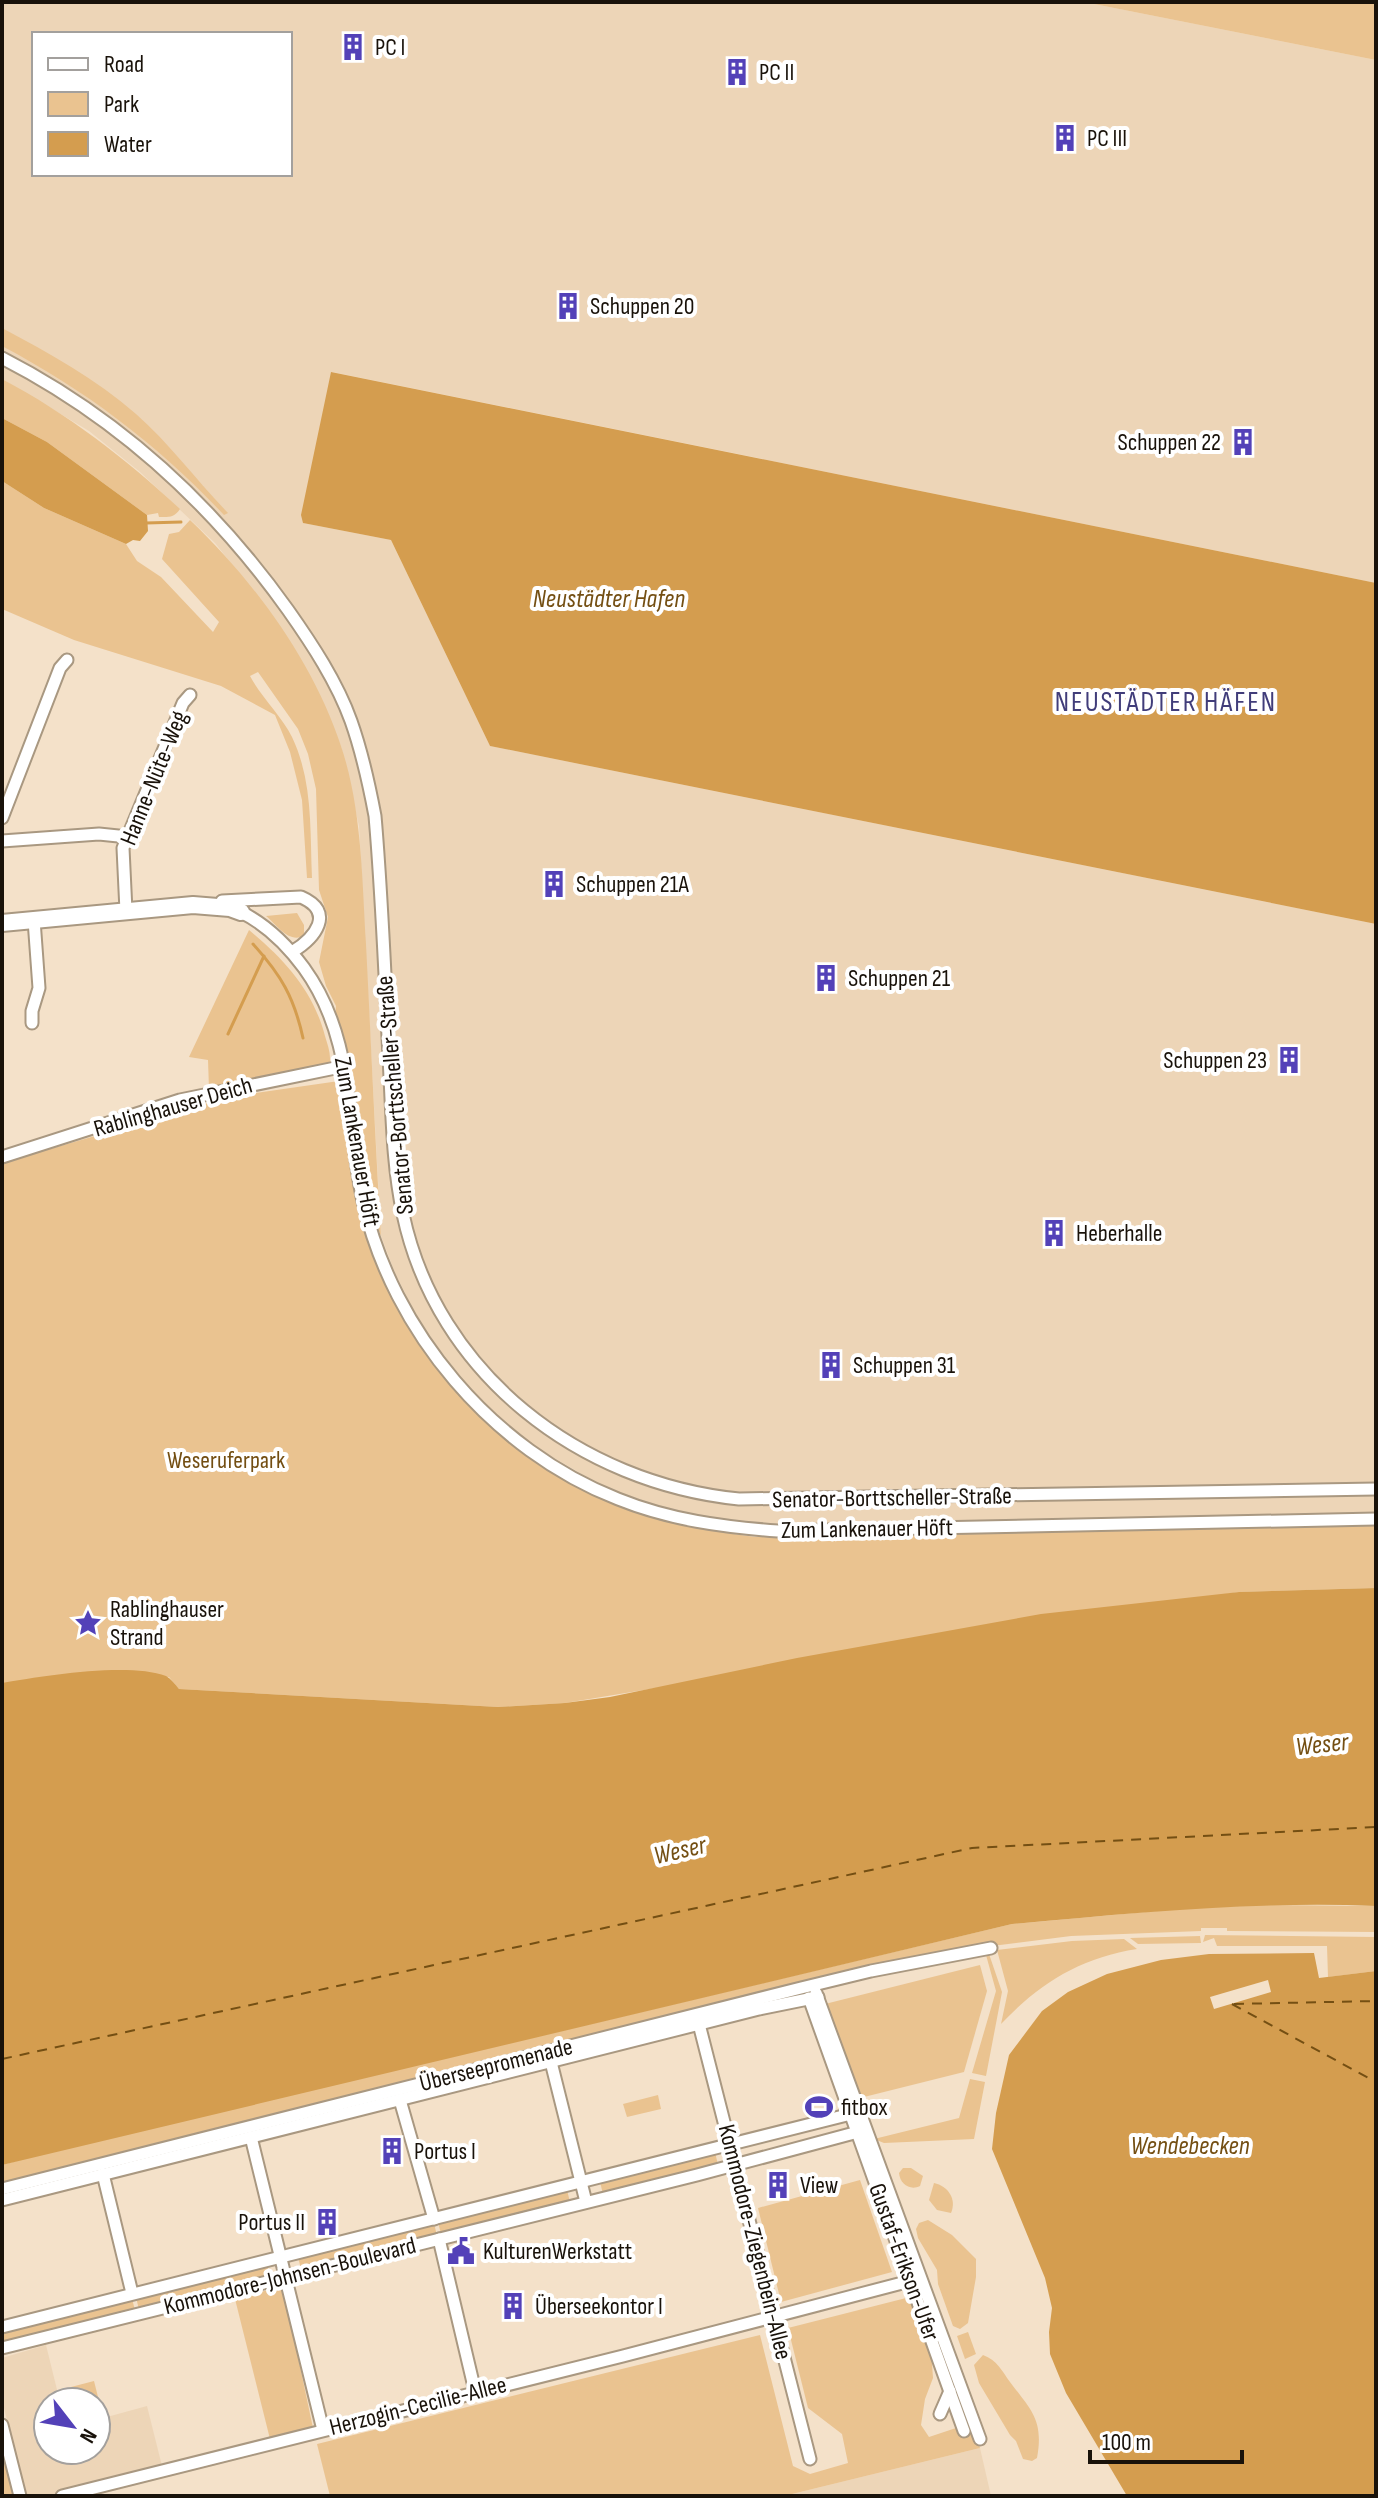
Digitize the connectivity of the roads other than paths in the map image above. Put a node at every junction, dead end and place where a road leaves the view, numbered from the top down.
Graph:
1 (2, 358) edge
2 (67, 660) dead end
3 (190, 695) dead end
4 (2, 818) edge
5 (128, 837) junction
6 (2, 841) edge
7 (210, 905) junction
8 (126, 911) junction
9 (241, 912) joint
10 (34, 920) junction
11 (2, 923) edge
12 (292, 952) junction
13 (32, 1023) dead end
14 (345, 1066) junction
15 (2, 1157) edge
16 (1376, 1489) edge
17 (1376, 1519) edge
18 (991, 1948) dead end
19 (813, 1994) junction
20 (699, 2024) junction
21 (551, 2062) junction
22 (400, 2100) junction
23 (851, 2114) junction
24 (858, 2132) junction
25 (251, 2137) junction
26 (730, 2145) junction
27 (736, 2165) junction
28 (103, 2174) junction
29 (581, 2183) junction
30 (2, 2189) edge
31 (2, 2200) edge
32 (586, 2202) junction
33 (434, 2219) junction
34 (439, 2239) junction
35 (280, 2256) junction
36 (286, 2277) junction
37 (910, 2281) junction
38 (132, 2293) junction
39 (773, 2316) junction
40 (2, 2327) edge
41 (2, 2348) edge
42 (475, 2391) junction
43 (950, 2391) junction
44 (940, 2414) dead end
45 (2, 2425) edge
46 (323, 2430) junction
47 (964, 2431) dead end
48 (980, 2439) dead end
49 (810, 2459) dead end
50 (20, 2496) edge
51 (62, 2496) edge

1 - 16 street, Senator-Borttscheller-Straße
2 - 4 street
3 - 5 street, Hanne-Nüte-Weg
5 - 6 street
5 - 8 street, Hanne-Nüte-Weg
7 - 8 street
7 - 9 street
7 - 12 street
8 - 10 street
9 - 12 street, Zum Lankenauer Höft
10 - 11 street
10 - 13 street
12 - 14 street, Zum Lankenauer Höft
14 - 15 street, Rablinghauser Deich
14 - 17 street, Zum Lankenauer Höft
18 - 19 street, Überseepromenade
19 - 20 street, Überseepromenade
19 - 23 street, Gustaf-Erikson-Ufer
19 - 30 street, Überseepromenade
19 - 48 street
20 - 21 street, Überseepromenade
20 - 26 street, Kommodore-Ziegenbein-Allee
21 - 22 street, Überseepromenade
21 - 29 street
22 - 25 street, Überseepromenade
22 - 33 street
23 - 24 street, Gustaf-Erikson-Ufer
23 - 26 street, Kommodore-Johnsen-Boulevard
24 - 27 street, Kommodore-Johnsen-Boulevard
24 - 37 street, Gustaf-Erikson-Ufer
25 - 28 street, Überseepromenade
25 - 35 street
26 - 27 street, Kommodore-Ziegenbein-Allee
26 - 29 street, Kommodore-Johnsen-Boulevard
27 - 32 street, Kommodore-Johnsen-Boulevard
27 - 39 street, Kommodore-Ziegenbein-Allee
28 - 31 street, Überseepromenade
28 - 38 street
29 - 32 street
29 - 33 street, Kommodore-Johnsen-Boulevard
32 - 34 street, Kommodore-Johnsen-Boulevard
33 - 35 street, Kommodore-Johnsen-Boulevard
34 - 36 street, Kommodore-Johnsen-Boulevard
34 - 42 street
35 - 36 street
35 - 38 street, Kommodore-Johnsen-Boulevard
36 - 41 street, Kommodore-Johnsen-Boulevard
36 - 46 street
37 - 39 street, Herzogin-Cecilie-Allee
37 - 43 street, Gustaf-Erikson-Ufer
38 - 40 street, Kommodore-Johnsen-Boulevard
39 - 42 street, Herzogin-Cecilie-Allee
39 - 49 street, Kommodore-Ziegenbein-Allee
42 - 46 street, Herzogin-Cecilie-Allee
43 - 44 street
43 - 47 street, Gustaf-Erikson-Ufer
45 - 50 street
46 - 51 street, Herzogin-Cecilie-Allee

